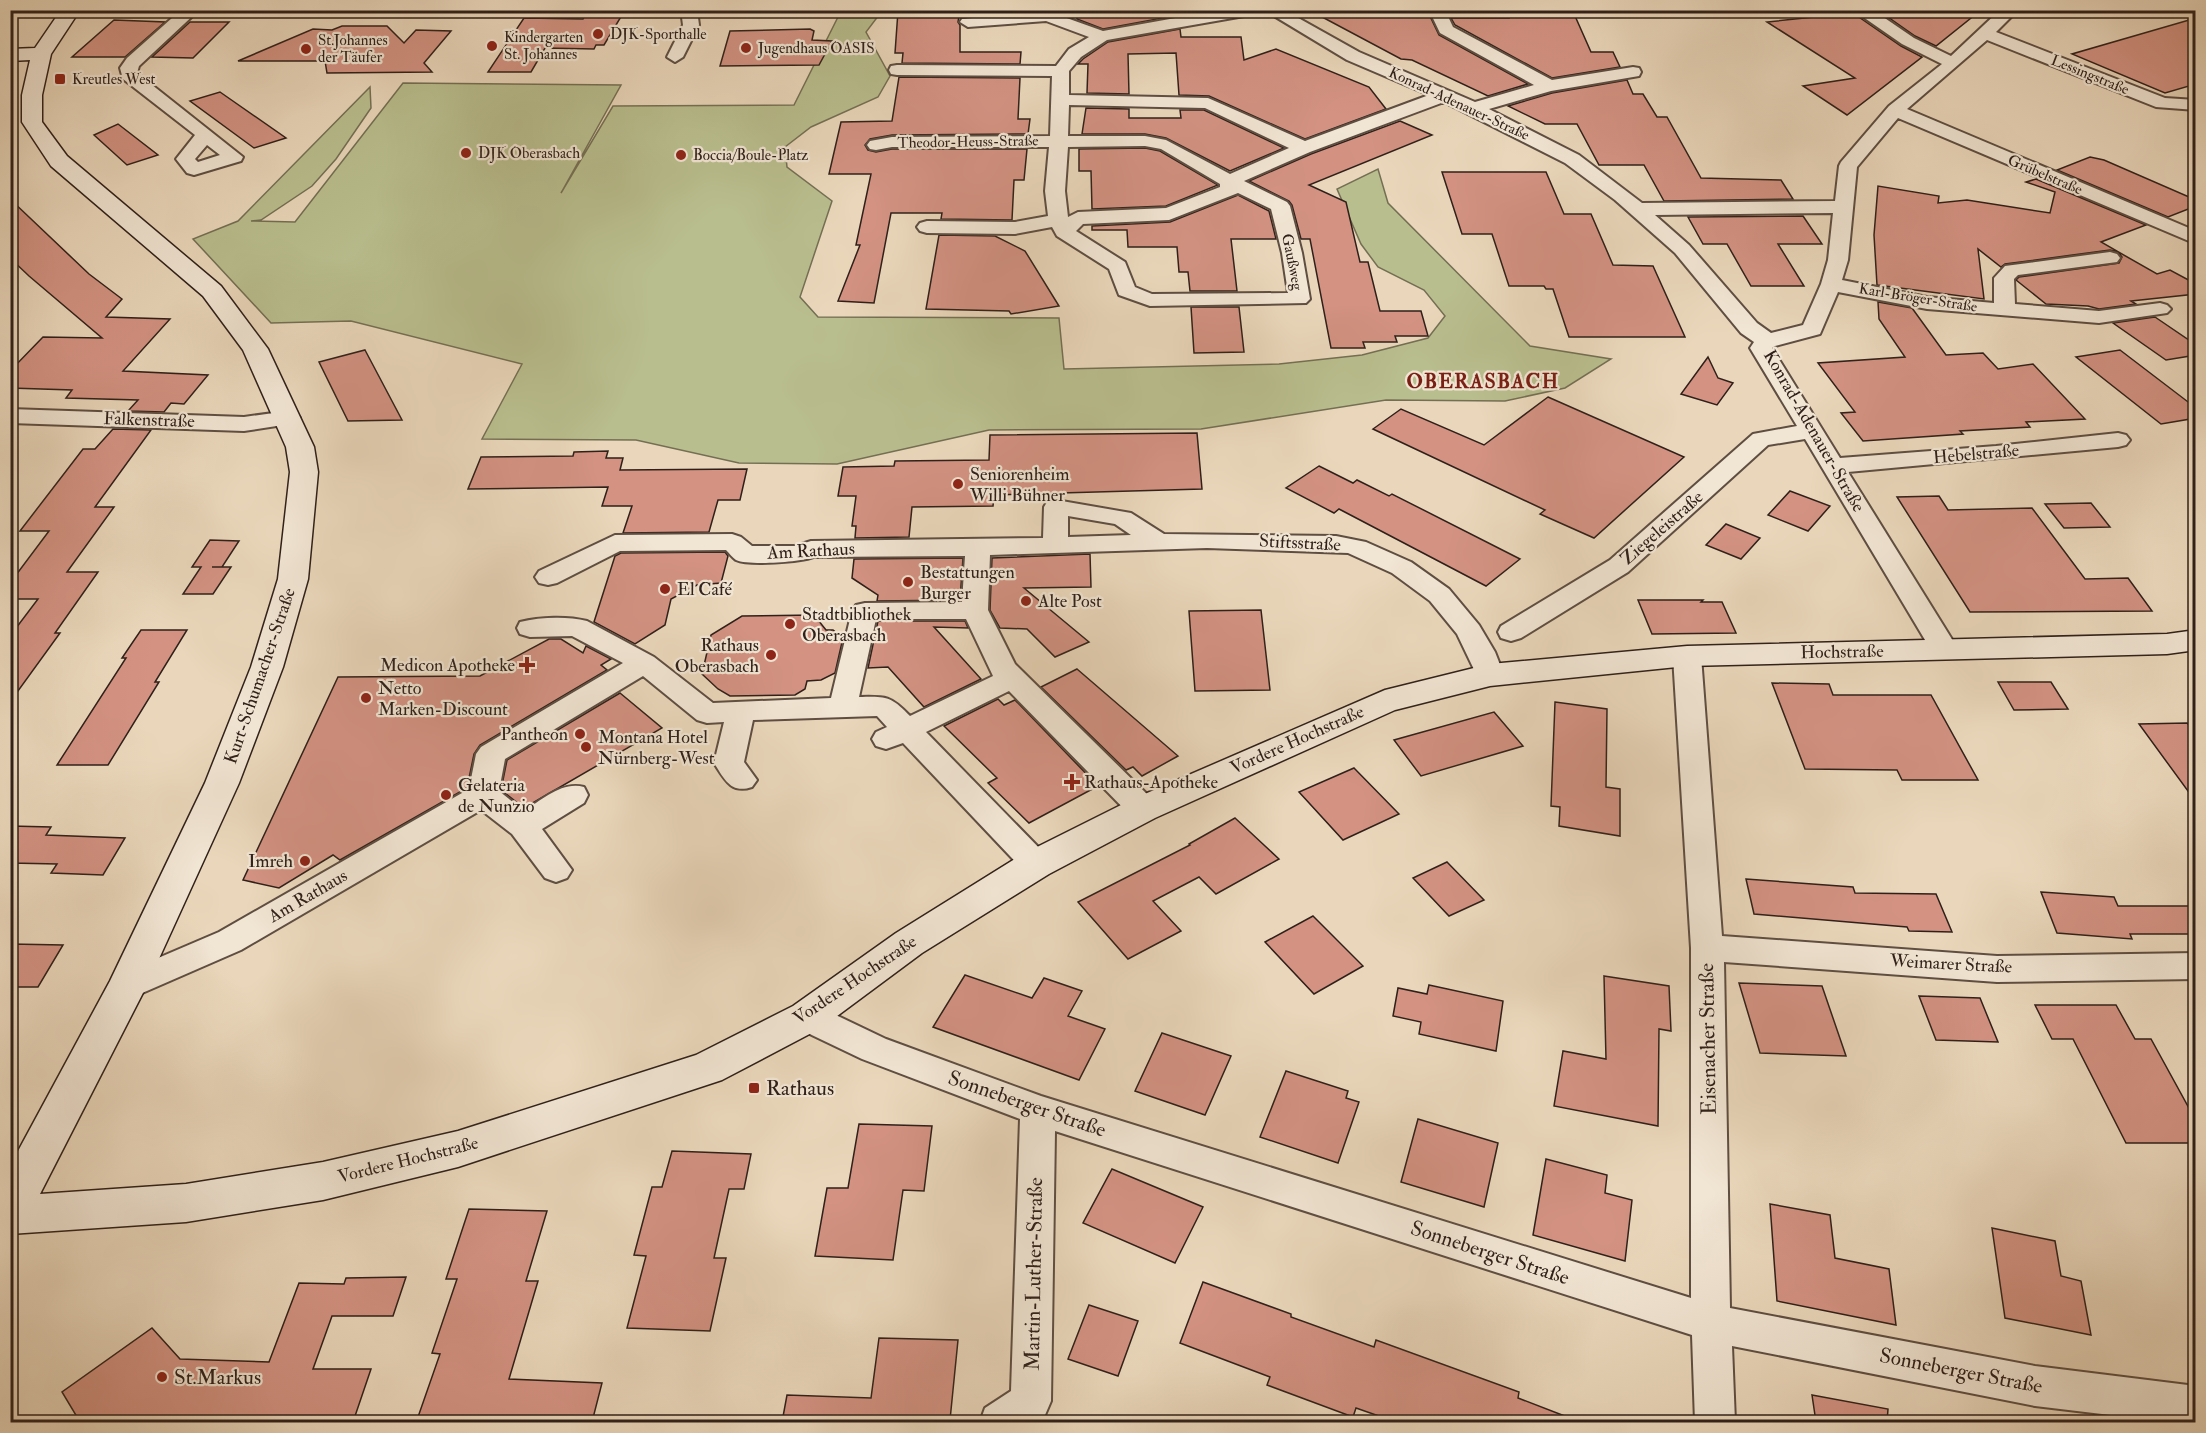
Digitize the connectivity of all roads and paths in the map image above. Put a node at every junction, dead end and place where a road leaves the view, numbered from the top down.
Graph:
1 (71, 10) edge
2 (190, 10) edge
3 (689, 10) edge
4 (1250, 10) edge
5 (1272, 10) edge
6 (1437, 10) edge
7 (1861, 10) edge
8 (2010, 10) edge
9 (968, 22) dead end
10 (1986, 34) junction
11 (1102, 36) junction
12 (41, 54) junction
13 (10, 55) edge
14 (675, 57) dead end
15 (1953, 63) junction
16 (897, 70) dead end
17 (1060, 70) junction
18 (1633, 72) dead end
19 (1549, 86) junction
20 (1446, 95) junction
21 (1059, 100) junction
22 (2196, 105) edge
23 (1474, 108) junction
24 (1895, 110) junction
25 (206, 135) dead end
26 (1059, 141) junction
27 (876, 145) dead end
28 (1304, 148) junction
29 (1228, 181) junction
30 (1842, 207) junction
31 (1637, 209) junction
32 (1061, 226) junction
33 (927, 227) dead end
34 (2196, 238) edge
35 (2110, 258) dead end
36 (1831, 284) junction
37 (2160, 309) dead end
38 (2005, 310) junction
39 (1767, 341) junction
40 (10, 416) edge
41 (288, 418) junction
42 (1812, 431) junction
43 (2118, 440) dead end
44 (1833, 466) junction
45 (1158, 541) junction
46 (1055, 545) junction
47 (978, 548) junction
48 (548, 577) dead end
49 (975, 610) junction
50 (530, 628) dead end
51 (1511, 632) dead end
52 (2196, 640) edge
53 (1944, 649) junction
54 (1687, 656) junction
55 (644, 663) junction
56 (1490, 675) junction
57 (1012, 678) junction
58 (843, 706) junction
59 (741, 711) junction
60 (896, 734) junction
61 (742, 780) dead end
62 (483, 795) junction
63 (573, 795) dead end
64 (1143, 808) junction
65 (523, 826) junction
66 (1036, 864) junction
67 (556, 870) dead end
68 (1707, 948) junction
69 (2196, 966) edge
70 (128, 985) junction
71 (807, 1017) junction
72 (1038, 1110) junction
73 (10, 1209) edge
74 (10, 1215) edge
75 (1711, 1323) junction
76 (2196, 1406) edge
77 (1000, 1422) edge
78 (1715, 1422) edge

1 - 12 street
2 - 25 street
3 - 14 street
4 - 11 street
5 - 20 street, Konrad-Adenauer-Straße
6 - 19 street
7 - 15 street
8 - 10 street
9 - 11 street
10 - 15 street
10 - 22 street, Lessingstraße
11 - 17 street
12 - 13 street
12 - 41 street, Kurt-Schumacher-Straße
15 - 24 street
16 - 17 street
17 - 21 street, Theodor-Heuss-Straße
18 - 19 street
19 - 23 street
20 - 23 street, Konrad-Adenauer-Straße
20 - 28 street
21 - 26 street, Theodor-Heuss-Straße
21 - 28 street
23 - 31 street, Konrad-Adenauer-Straße
24 - 30 street
24 - 34 street, Grübelstraße
26 - 27 street, Theodor-Heuss-Straße
26 - 29 street
26 - 32 street, Theodor-Heuss-Straße
28 - 29 street
29 - 32 street
29 - 32 street, Gaußweg
30 - 31 street
30 - 36 street
31 - 39 street, Konrad-Adenauer-Straße
32 - 33 street
35 - 38 street, Karl-Bröger-Straße
36 - 38 street, Karl-Bröger-Straße
36 - 39 street
37 - 38 street, Karl-Bröger-Straße
39 - 42 street, Konrad-Adenauer-Straße
40 - 41 street, Falkenstraße
41 - 70 street, Kurt-Schumacher-Straße
42 - 44 street, Konrad-Adenauer-Straße
42 - 51 street, Ziegeleistraße
43 - 44 street, Hebelstraße
44 - 53 street, Konrad-Adenauer-Straße
45 - 46 street, Stiftsstraße
45 - 46 street
45 - 56 street, Stiftsstraße
46 - 47 street, Am Rathaus
47 - 48 street, Am Rathaus
47 - 49 street
49 - 57 street
49 - 58 street
50 - 55 street
52 - 53 street, Hochstraße
53 - 54 street, Hochstraße
54 - 56 street, Hochstraße
54 - 68 street, Eisenacher Straße
55 - 59 street
55 - 62 street
56 - 64 street, Vordere Hochstraße
57 - 60 street
57 - 64 street
58 - 59 street
58 - 60 street
59 - 61 street
60 - 66 street
62 - 65 street
62 - 70 street, Am Rathaus
63 - 65 street
64 - 66 street, Vordere Hochstraße
65 - 67 street
66 - 71 street, Vordere Hochstraße
68 - 69 street, Weimarer Straße
68 - 75 street, Eisenacher Straße
70 - 73 street, Kurt-Schumacher-Straße
71 - 72 street, Sonneberger Straße
71 - 74 street, Vordere Hochstraße
72 - 75 street, Sonneberger Straße
72 - 77 street, Martin-Luther-Straße
75 - 76 street, Sonneberger Straße
75 - 78 street, Eisenacher Straße

